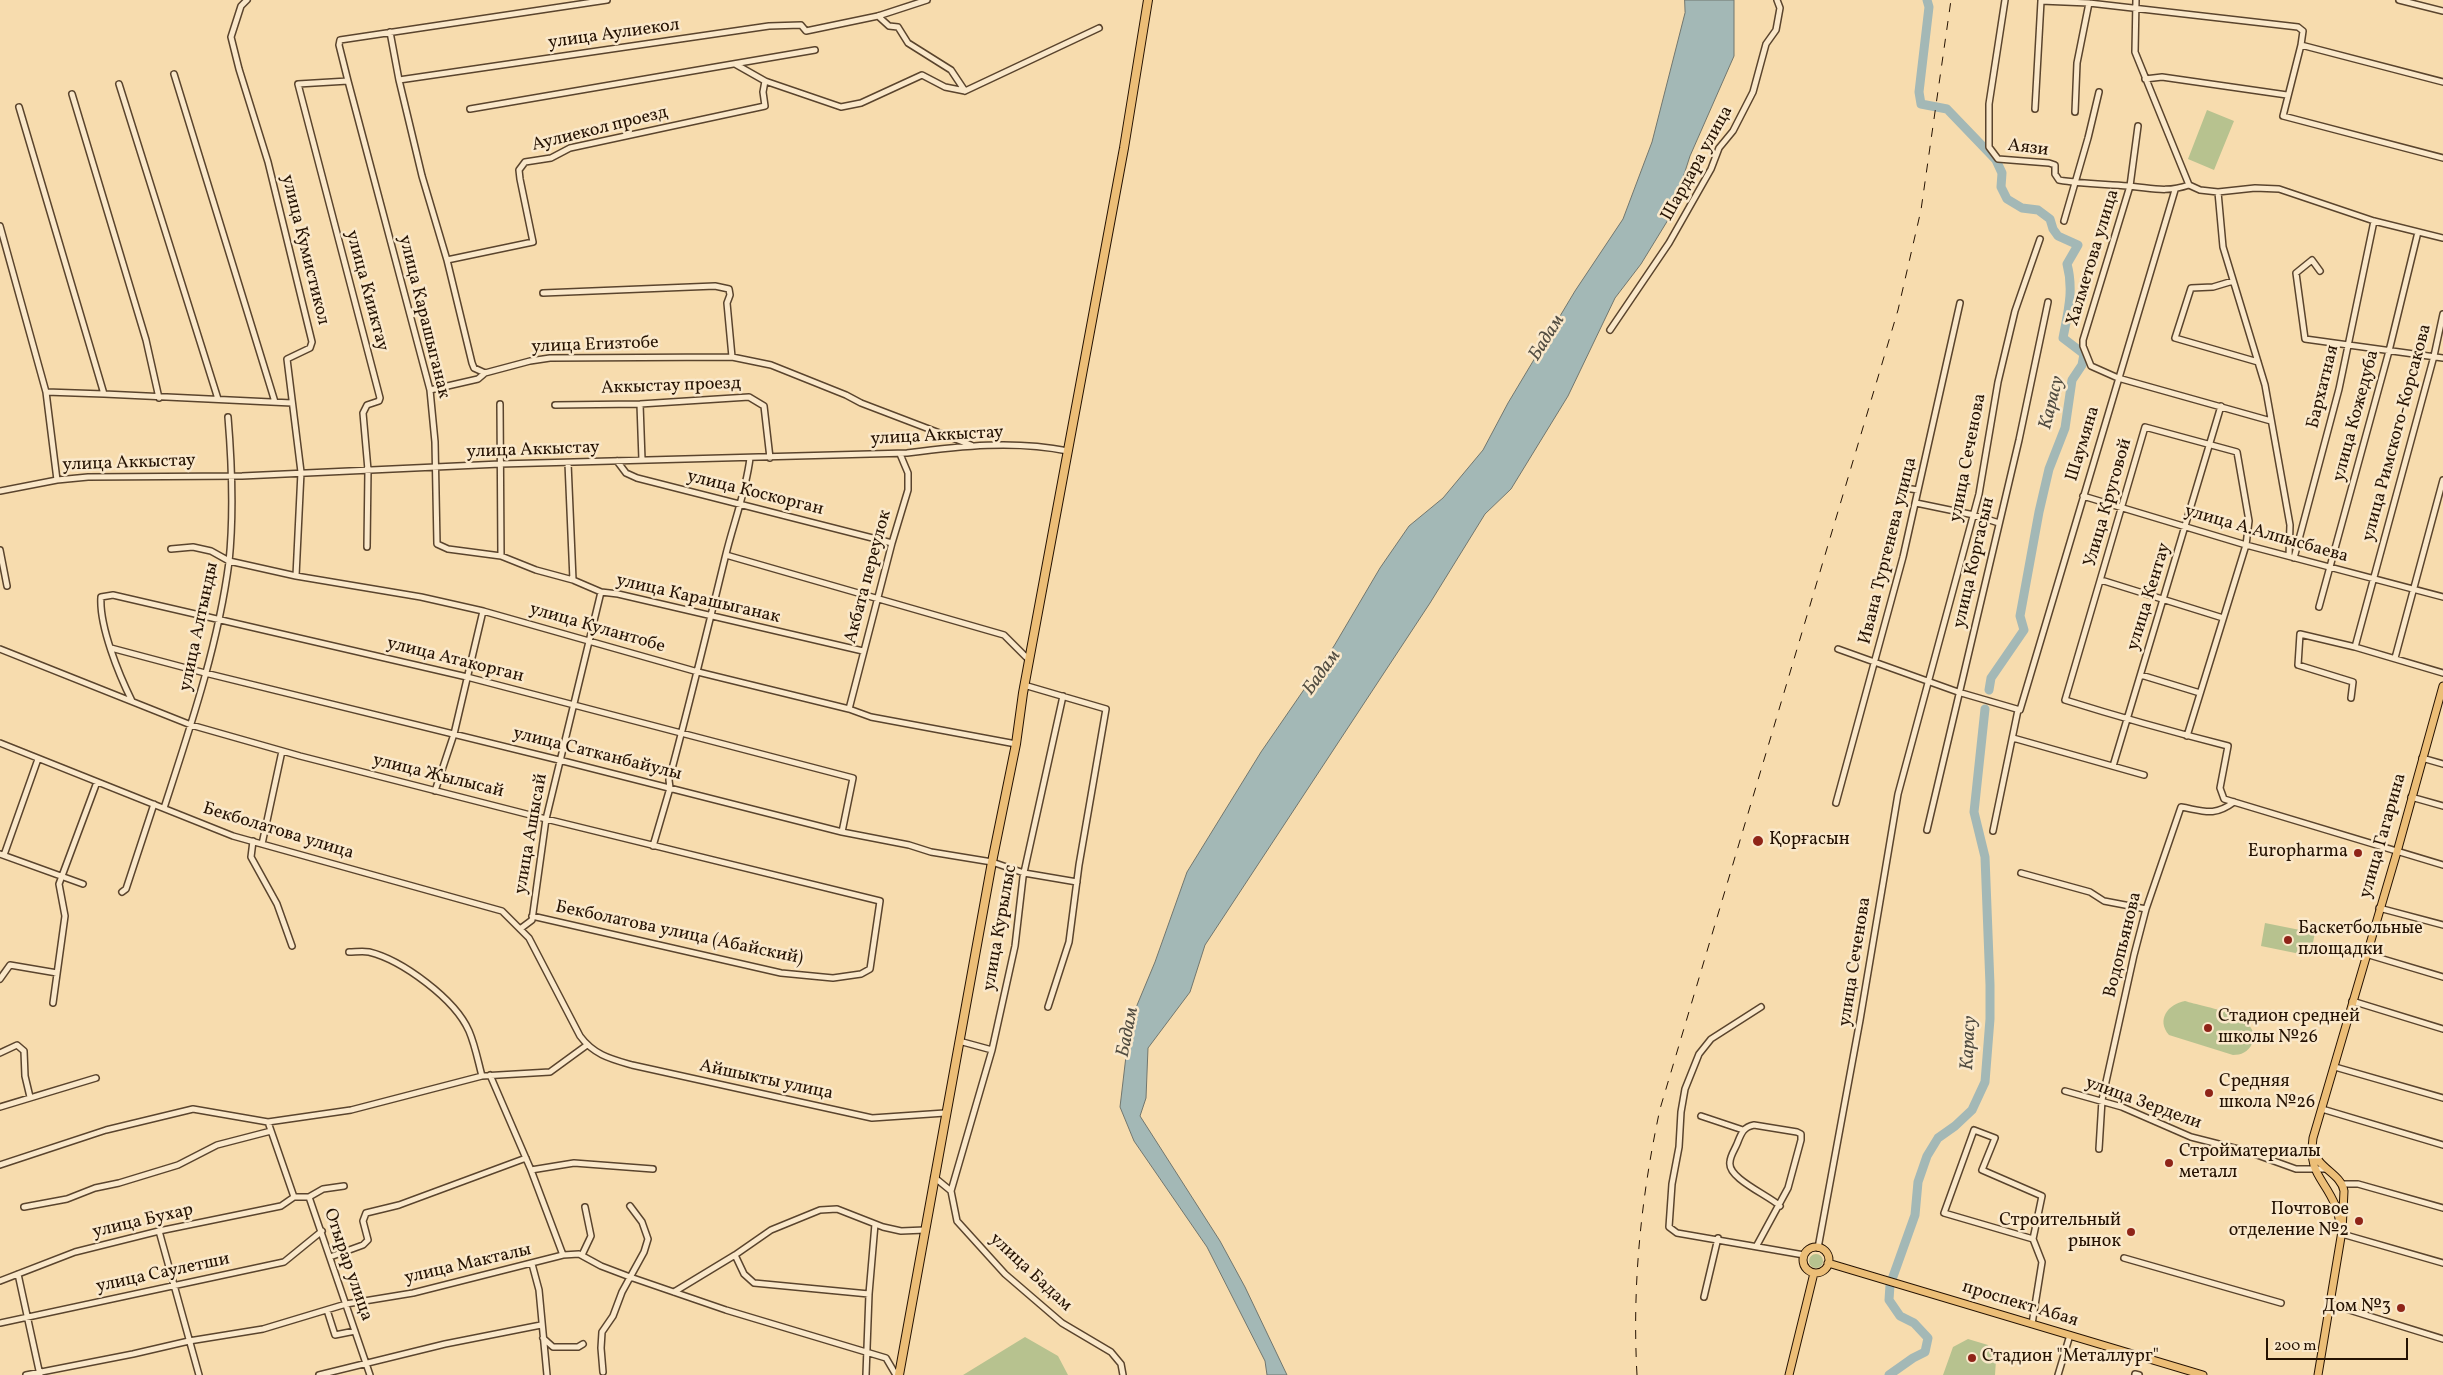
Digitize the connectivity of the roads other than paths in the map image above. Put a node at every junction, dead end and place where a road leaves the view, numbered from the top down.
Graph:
1 (247, 0) edge
2 (607, 0) edge
3 (927, 0) edge
4 (1148, 0) edge
5 (1777, 0) edge
6 (2005, 0) edge
7 (2136, 0) edge
8 (2399, 0) edge
9 (2041, 1) edge
10 (2089, 3) junction
11 (2136, 10) junction
12 (2443, 11) edge
13 (878, 16) junction
14 (1099, 28) dead end
15 (390, 32) junction
16 (2301, 45) junction
17 (815, 50) dead end
18 (733, 64) junction
19 (174, 74) dead end
20 (399, 80) junction
21 (2145, 80) junction
22 (348, 81) junction
23 (765, 81) junction
24 (2443, 82) edge
25 (119, 84) dead end
26 (965, 91) junction
27 (2099, 92) dead end
28 (72, 94) dead end
29 (2287, 95) junction
30 (19, 107) dead end
31 (470, 109) dead end
32 (2034, 109) dead end
33 (2075, 112) dead end
34 (2138, 126) dead end
35 (2443, 158) edge
36 (2076, 183) junction
37 (2189, 185) junction
38 (2130, 186) junction
39 (2175, 190) junction
40 (2218, 192) junction
41 (2064, 221) dead end
42 (2374, 221) junction
43 (0, 226) edge
44 (2418, 232) junction
45 (2443, 238) edge
46 (2040, 239) dead end
47 (447, 260) junction
48 (2320, 272) dead end
49 (2233, 281) junction
50 (543, 293) dead end
51 (2048, 302) dead end
52 (1960, 303) dead end
53 (2443, 314) edge
54 (1610, 330) dead end
55 (2348, 345) junction
56 (2389, 351) junction
57 (2434, 356) junction
58 (732, 357) junction
59 (2443, 358) edge
60 (2258, 362) junction
61 (484, 373) junction
62 (2118, 378) junction
63 (430, 390) junction
64 (46, 392) junction
65 (104, 394) junction
66 (159, 398) junction
67 (218, 399) junction
68 (275, 402) junction
69 (292, 403) junction
70 (500, 404) dead end
71 (555, 404) dead end
72 (640, 404) junction
73 (2221, 406) junction
74 (228, 418) dead end
75 (2271, 421) junction
76 (2210, 444) junction
77 (972, 445) junction
78 (1068, 451) junction
79 (900, 454) junction
80 (750, 458) junction
81 (770, 458) junction
82 (642, 460) junction
83 (617, 461) junction
84 (568, 463) junction
85 (500, 464) junction
86 (434, 468) junction
87 (368, 470) junction
88 (300, 472) junction
89 (232, 475) junction
90 (57, 480) junction
91 (2443, 480) edge
92 (1905, 488) dead end
93 (1918, 490) junction
94 (0, 491) edge
95 (2083, 496) junction
96 (1916, 503) junction
97 (741, 504) junction
98 (2122, 509) junction
99 (1974, 515) junction
100 (1999, 523) junction
101 (2186, 527) junction
102 (892, 543) junction
103 (2246, 544) junction
104 (367, 547) dead end
105 (171, 549) dead end
106 (0, 550) edge
107 (726, 555) junction
108 (501, 556) junction
109 (2292, 557) junction
110 (229, 561) junction
111 (2331, 567) junction
112 (296, 576) junction
113 (2373, 579) junction
114 (573, 580) junction
115 (2101, 580) junction
116 (7, 586) dead end
117 (2414, 591) junction
118 (600, 592) junction
119 (877, 597) junction
120 (2443, 597) edge
121 (2164, 599) junction
122 (2319, 607) dead end
123 (483, 611) junction
124 (711, 617) junction
125 (220, 618) junction
126 (2223, 618) junction
127 (588, 640) junction
128 (2355, 647) junction
129 (111, 648) junction
130 (0, 649) edge
131 (1838, 649) dead end
132 (863, 651) junction
133 (2394, 658) junction
134 (1029, 660) junction
135 (1875, 663) junction
136 (698, 672) junction
137 (205, 673) junction
138 (2443, 673) edge
139 (2141, 675) junction
140 (467, 677) junction
141 (1929, 682) junction
142 (1024, 685) junction
143 (2443, 686) edge
144 (1958, 692) junction
145 (2200, 692) junction
146 (1063, 696) junction
147 (2351, 698) dead end
148 (132, 701) junction
149 (574, 704) junction
150 (849, 709) junction
151 (2020, 709) junction
152 (2440, 710) edge
153 (2127, 720) junction
154 (191, 725) junction
155 (454, 734) junction
156 (682, 734) junction
157 (2187, 736) junction
158 (2013, 738) junction
159 (0, 743) edge
160 (1016, 744) junction
161 (282, 751) junction
162 (38, 758) junction
163 (2422, 758) junction
164 (559, 760) junction
165 (2443, 764) edge
166 (2112, 766) junction
167 (2144, 775) dead end
168 (96, 782) junction
169 (670, 788) junction
170 (435, 791) junction
171 (2411, 797) junction
172 (2234, 802) junction
173 (1836, 803) dead end
174 (154, 804) junction
175 (2443, 806) edge
176 (164, 808) junction
177 (546, 819) junction
178 (1927, 830) dead end
179 (1993, 831) dead end
180 (842, 832) junction
181 (253, 841) junction
182 (262, 844) junction
183 (653, 846) junction
184 (2397, 852) junction
185 (2, 854) edge
186 (992, 862) junction
187 (2443, 865) edge
188 (2021, 872) dead end
189 (1024, 873) junction
190 (61, 877) junction
191 (1077, 882) junction
192 (83, 884) dead end
193 (122, 892) dead end
194 (880, 901) joint
195 (2379, 908) junction
196 (2146, 909) junction
197 (532, 916) junction
198 (2443, 925) edge
199 (520, 929) junction
200 (292, 946) dead end
201 (349, 952) dead end
202 (2366, 954) junction
203 (57, 973) junction
204 (2443, 977) edge
205 (0, 979) edge
206 (2352, 1001) junction
207 (52, 1003) dead end
208 (1048, 1006) dead end
209 (1761, 1007) dead end
210 (2443, 1029) edge
211 (959, 1041) junction
212 (587, 1045) junction
213 (992, 1050) junction
214 (0, 1053) edge
215 (2335, 1067) junction
216 (490, 1075) junction
217 (482, 1076) junction
218 (96, 1078) dead end
219 (2065, 1091) dead end
220 (30, 1097) junction
221 (2443, 1098) edge
222 (2102, 1100) junction
223 (0, 1107) edge
224 (2322, 1109) junction
225 (945, 1113) junction
226 (1701, 1116) dead end
227 (268, 1122) junction
228 (1743, 1130) junction
229 (271, 1131) junction
230 (2313, 1138) junction
231 (2443, 1145) edge
232 (2100, 1150) dead end
233 (526, 1158) junction
234 (0, 1165) edge
235 (653, 1169) dead end
236 (2327, 1169) junction
237 (531, 1170) junction
238 (2314, 1170) junction
239 (934, 1177) junction
240 (2336, 1177) junction
241 (2343, 1184) junction
242 (2323, 1185) junction
243 (344, 1186) dead end
244 (951, 1191) junction
245 (294, 1197) junction
246 (308, 1197) junction
247 (2344, 1204) junction
248 (630, 1206) dead end
249 (1780, 1206) junction
250 (2335, 1206) junction
251 (24, 1207) dead end
252 (586, 1207) dead end
253 (2443, 1208) edge
254 (875, 1224) junction
255 (924, 1230) junction
256 (158, 1232) junction
257 (322, 1232) junction
258 (2342, 1234) junction
259 (1718, 1238) junction
260 (2033, 1240) junction
261 (1757, 1245) junction
262 (1818, 1248) junction
263 (563, 1255) junction
264 (582, 1255) junction
265 (735, 1255) junction
266 (1804, 1255) junction
267 (330, 1257) junction
268 (2124, 1258) dead end
269 (1828, 1263) junction
270 (2443, 1263) edge
271 (532, 1264) junction
272 (1814, 1273) junction
273 (18, 1274) junction
274 (630, 1278) junction
275 (0, 1282) edge
276 (174, 1286) junction
277 (674, 1292) junction
278 (869, 1294) junction
279 (1704, 1297) dead end
280 (346, 1304) junction
281 (2281, 1304) dead end
282 (2330, 1304) junction
283 (327, 1310) junction
284 (28, 1316) junction
285 (0, 1323) edge
286 (2032, 1324) junction
287 (541, 1325) junction
288 (355, 1331) junction
289 (2070, 1335) junction
290 (542, 1338) junction
291 (2443, 1340) edge
292 (189, 1341) junction
293 (583, 1344) dead end
294 (866, 1351) junction
295 (367, 1365) junction
296 (603, 1372) dead end
297 (336, 1373) edge
298 (2190, 1373) edge
299 (40, 1374) edge
300 (26, 1375) edge
301 (199, 1375) edge
302 (319, 1375) edge
303 (370, 1375) edge
304 (547, 1375) edge
305 (866, 1375) edge
306 (897, 1375) edge
307 (1124, 1375) edge
308 (1789, 1375) edge
309 (2058, 1375) edge
310 (2203, 1375) edge
311 (2318, 1375) edge

1 - 69 street, улица Кумистикол
2 - 15 street
3 - 13 street
4 - 78 highway
5 - 54 street, Шардара улица
6 - 36 street, Аязи
7 - 11 street
8 - 12 street
9 - 10 street
9 - 32 street
10 - 11 street
10 - 33 street
11 - 16 street
11 - 21 street
13 - 20 street, улица Аулиекол
13 - 26 street
14 - 26 street
15 - 20 street
15 - 22 street, улица Карашыганак
16 - 24 street
16 - 29 street
17 - 18 street
18 - 23 street
18 - 31 street
19 - 68 street
20 - 47 street
21 - 29 street
21 - 37 street
22 - 63 street, улица Карашыганак
22 - 87 street, улица Кииктау
23 - 26 street
23 - 47 street, Аулиекол проезд
25 - 67 street
27 - 36 street
28 - 66 street
29 - 35 street
30 - 65 street
34 - 38 street, Халметова улица
36 - 38 street, Аязи
36 - 41 street
37 - 39 street, Аязи
37 - 40 street
38 - 39 street, Аязи
38 - 62 street, Халметова улица
39 - 62 street, Шаумяна
40 - 42 street
40 - 49 street
42 - 44 street
42 - 55 street, Бархатная
43 - 64 street
44 - 45 street
44 - 56 street, улица Кожедуба
46 - 99 street, улица Сеченова
47 - 61 street
48 - 55 street
49 - 60 street
49 - 60 street
50 - 58 street
51 - 100 street, улица Коргасын
52 - 93 street, Ивана Тургенева улица
53 - 57 street, улица Римского-Корсакова
55 - 56 street
55 - 109 street, Бархатная
56 - 57 street
56 - 111 street, улица Кожедуба
57 - 59 street
57 - 113 street, улица Римского-Корсакова
58 - 61 street, улица Егизтобе
58 - 77 street, улица Егизтобе
60 - 75 street
61 - 63 street, улица Егизтобе
62 - 73 street, Халметова улица
62 - 95 street, Шаумяна
63 - 86 street, улица Карашыганак
64 - 65 street
64 - 90 street
65 - 66 street
66 - 67 street
67 - 68 street
68 - 69 street
69 - 88 street, улица Кумистикол
70 - 85 street
71 - 72 street, Аккыстау проезд
72 - 81 street, Аккыстау проезд
72 - 82 street
73 - 75 street, Халметова улица
73 - 76 street, улица Кентау
74 - 89 street, улица Алтынды
75 - 109 street
76 - 98 street, Улица Круговой
76 - 101 street, улица Кентау
76 - 103 street, Улица Круговой
77 - 78 street, улица Аккыстау
77 - 79 street, улица Аккыстау
78 - 134 highway
79 - 81 street, улица Аккыстау
79 - 102 street, Акбата переулок
80 - 81 street, улица Аккыстау
80 - 82 street, улица Аккыстау
80 - 97 street
82 - 83 street, улица Аккыстау
83 - 84 street, улица Аккыстау
83 - 97 street, улица Коскорган
84 - 85 street, улица Аккыстау
84 - 114 street
85 - 86 street, улица Аккыстау
85 - 108 street
86 - 87 street, улица Аккыстау
86 - 108 street, улица Карашыганак
87 - 88 street, улица Аккыстау
87 - 104 street, улица Кииктау
88 - 89 street, улица Аккыстау
88 - 112 street, улица Кумистикол
89 - 90 street, улица Аккыстау
89 - 110 street, улица Алтынды
90 - 94 street, улица Аккыстау
91 - 117 street
92 - 93 street
93 - 96 street, Ивана Тургенева улица
95 - 98 street, улица А.Алпысбаева
95 - 151 street, Шаумяна
96 - 99 street
96 - 135 street, Ивана Тургенева улица
97 - 102 street, улица Коскорган
97 - 107 street
98 - 101 street, улица А.Алпысбаева
98 - 115 street, Улица Круговой
99 - 100 street
99 - 141 street, улица Сеченова
100 - 144 street, улица Коргасын
101 - 103 street, улица А.Алпысбаева
101 - 121 street, улица Кентау
102 - 119 street, Акбата переулок
103 - 109 street, улица А.Алпысбаева
103 - 126 street, Улица Круговой
105 - 110 street, улица Кулантобе
106 - 116 street
107 - 119 street
107 - 124 street
108 - 114 street, улица Карашыганак
109 - 111 street, улица А.Алпысбаева
110 - 112 street, улица Кулантобе
110 - 125 street, улица Алтынды
111 - 113 street, улица А.Алпысбаева
111 - 122 street, улица Кожедуба
112 - 123 street, улица Кулантобе
113 - 117 street, улица А.Алпысбаева
113 - 128 street, улица Римского-Корсакова
114 - 118 street, улица Карашыганак
115 - 121 street
115 - 153 street, Улица Круговой
117 - 120 street, улица А.Алпысбаева
117 - 133 street
118 - 124 street, улица Карашыганак
118 - 127 street, улица Ашысай
119 - 132 street, Акбата переулок
119 - 134 street
121 - 126 street
121 - 139 street, улица Кентау
123 - 127 street, улица Кулантобе
123 - 140 street
124 - 132 street, улица Карашыганак
124 - 136 street
125 - 129 street, улица Атакорган
125 - 137 street, улица Алтынды
125 - 140 street, улица Атакорган
126 - 145 street, Улица Круговой
127 - 136 street, улица Кулантобе
127 - 149 street, улица Ашысай
128 - 133 street
128 - 147 street
129 - 137 street, улица Сатканбайулы
129 - 148 street, улица Атакорган
130 - 148 street, улица Жылысай
131 - 135 street
132 - 150 street, Акбата переулок
133 - 138 street
134 - 142 highway
135 - 141 street
135 - 173 street, Ивана Тургенева улица
136 - 150 street, улица Кулантобе
136 - 156 street
137 - 154 street, улица Алтынды
137 - 155 street, улица Сатканбайулы
139 - 145 street
139 - 153 street, улица Кентау
140 - 149 street, улица Атакорган
140 - 155 street
141 - 144 street
141 - 262 street, улица Сеченова
142 - 146 street
142 - 160 highway
143 - 152 main road, улица Гагарина
144 - 151 street
144 - 178 street, улица Коргасын
145 - 157 street, Улица Круговой
146 - 189 street, улица Курылыс
146 - 191 street
148 - 154 street, улица Жылысай
149 - 156 street, улица Атакорган
149 - 164 street, улица Ашысай
150 - 160 street, улица Кулантобе
151 - 158 street, Шаумяна
152 - 163 main road, улица Гагарина
153 - 157 street
153 - 166 street, улица Кентау
154 - 161 street, улица Жылысай
154 - 176 street, улица Алтынды
155 - 164 street, улица Сатканбайулы
155 - 170 street
156 - 169 street
156 - 180 street, улица Атакорган
157 - 172 street
158 - 166 street
158 - 179 street, Шаумяна
159 - 162 street, Бекболатова улица
160 - 186 highway
161 - 170 street, улица Жылысай
161 - 182 street
162 - 168 street, Бекболатова улица
162 - 185 street
163 - 165 street
163 - 171 main road, улица Гагарина
164 - 169 street, улица Сатканбайулы
164 - 177 street, улица Ашысай
166 - 167 street
168 - 174 street, Бекболатова улица
168 - 190 street
169 - 180 street, улица Сатканбайулы
169 - 183 street
170 - 177 street, улица Жылысай
171 - 175 street
171 - 184 main road, улица Гагарина
172 - 184 street
172 - 196 street, Водопьянова
174 - 176 street, Бекболатова улица
174 - 193 street
176 - 181 street, Бекболатова улица
177 - 183 street, улица Жылысай
177 - 197 street, улица Ашысай
180 - 186 street, улица Сатканбайулы
181 - 182 street, Бекболатова улица
181 - 200 street
182 - 199 street, Бекболатова улица
183 - 194 street, улица Жылысай
184 - 187 street
184 - 195 main road, улица Гагарина
185 - 190 street
186 - 189 street, улица Сатканбайулы
186 - 211 highway
188 - 196 street
189 - 191 street, улица Сатканбайулы
189 - 213 street, улица Курылыс
190 - 192 street
190 - 203 street
191 - 208 street
194 - 197 street, Бекболатова улица (Абайский)
195 - 198 street
195 - 202 main road, улица Гагарина
196 - 222 street, Водопьянова
197 - 199 street, улица Ашысай
199 - 212 street, Айшыкты улица
201 - 217 street
202 - 204 street
202 - 206 main road, улица Гагарина
203 - 205 street
203 - 207 street
206 - 210 street
206 - 215 main road, улица Гагарина
209 - 259 street
211 - 213 street
211 - 225 highway
212 - 216 street
212 - 225 street, Айшыкты улица
213 - 244 street, улица Курылыс
214 - 220 street
215 - 221 street
215 - 224 main road, улица Гагарина
216 - 217 street
216 - 233 street
217 - 227 street
218 - 220 street
219 - 222 street, улица Зердели
220 - 223 street
222 - 232 street, Водопьянова
222 - 238 street, улица Зердели
224 - 230 main road, улица Гагарина
224 - 231 street
225 - 239 highway
226 - 228 street
227 - 229 street
227 - 234 street
228 - 249 street
228 - 249 street
229 - 245 street
229 - 251 street
230 - 236 main road
230 - 238 main road, улица Гагарина
233 - 237 street
233 - 267 street
235 - 237 street
236 - 238 street, улица Зердели
236 - 240 main road
237 - 263 street
238 - 242 main road, улица Гагарина
239 - 244 street
239 - 255 highway
240 - 241 main road
240 - 242 main road
241 - 247 main road, улица Гагарина
241 - 253 street
242 - 250 main road, улица Гагарина
243 - 246 street
244 - 307 street, улица Бадам
245 - 246 street, Отырар улица
245 - 256 street, улица Бухар
246 - 257 street, Отырар улица
247 - 250 main road
247 - 258 main road, улица Гагарина
248 - 274 street
249 - 261 street
250 - 258 main road, улица Гагарина
252 - 264 street
254 - 255 street
254 - 265 street
254 - 278 street
255 - 306 highway
256 - 273 street, улица Бухар
256 - 276 street
257 - 267 street, Отырар улица
257 - 276 street, улица Саулетши
258 - 270 street
258 - 282 main road, улица Гагарина
259 - 261 street
259 - 279 street
260 - 260 street
260 - 286 street
261 - 266 street
262 - 266 main road
262 - 269 main road
263 - 264 street, улица Макталы
263 - 271 street, улица Макталы
264 - 274 street, улица Макталы
265 - 277 street
265 - 278 street
266 - 272 main road
267 - 280 street, Отырар улица
268 - 281 street
269 - 272 main road
269 - 286 main road, проспект Абая
271 - 280 street, улица Макталы
271 - 287 street
272 - 308 main road
273 - 275 street, улица Бухар
273 - 284 street
274 - 277 street, улица Макталы
274 - 296 street
276 - 284 street, улица Саулетши
276 - 292 street
277 - 294 street, улица Макталы
278 - 294 street
280 - 283 street, улица Макталы
280 - 288 street, Отырар улица
282 - 291 street
282 - 311 main road, улица Гагарина
283 - 288 street
283 - 292 street, улица Макталы
284 - 285 street, улица Саулетши
284 - 299 street
286 - 289 main road, проспект Абая
287 - 290 street
287 - 295 street
288 - 295 street, Отырар улица
289 - 298 main road, проспект Абая
289 - 309 street
290 - 293 street
290 - 304 street
292 - 299 street, улица Макталы
292 - 301 street
294 - 305 street
294 - 306 street, улица Макталы
295 - 297 street
295 - 303 street, Отырар улица
297 - 302 street
298 - 310 main road, проспект Абая
299 - 300 street, улица Макталы

